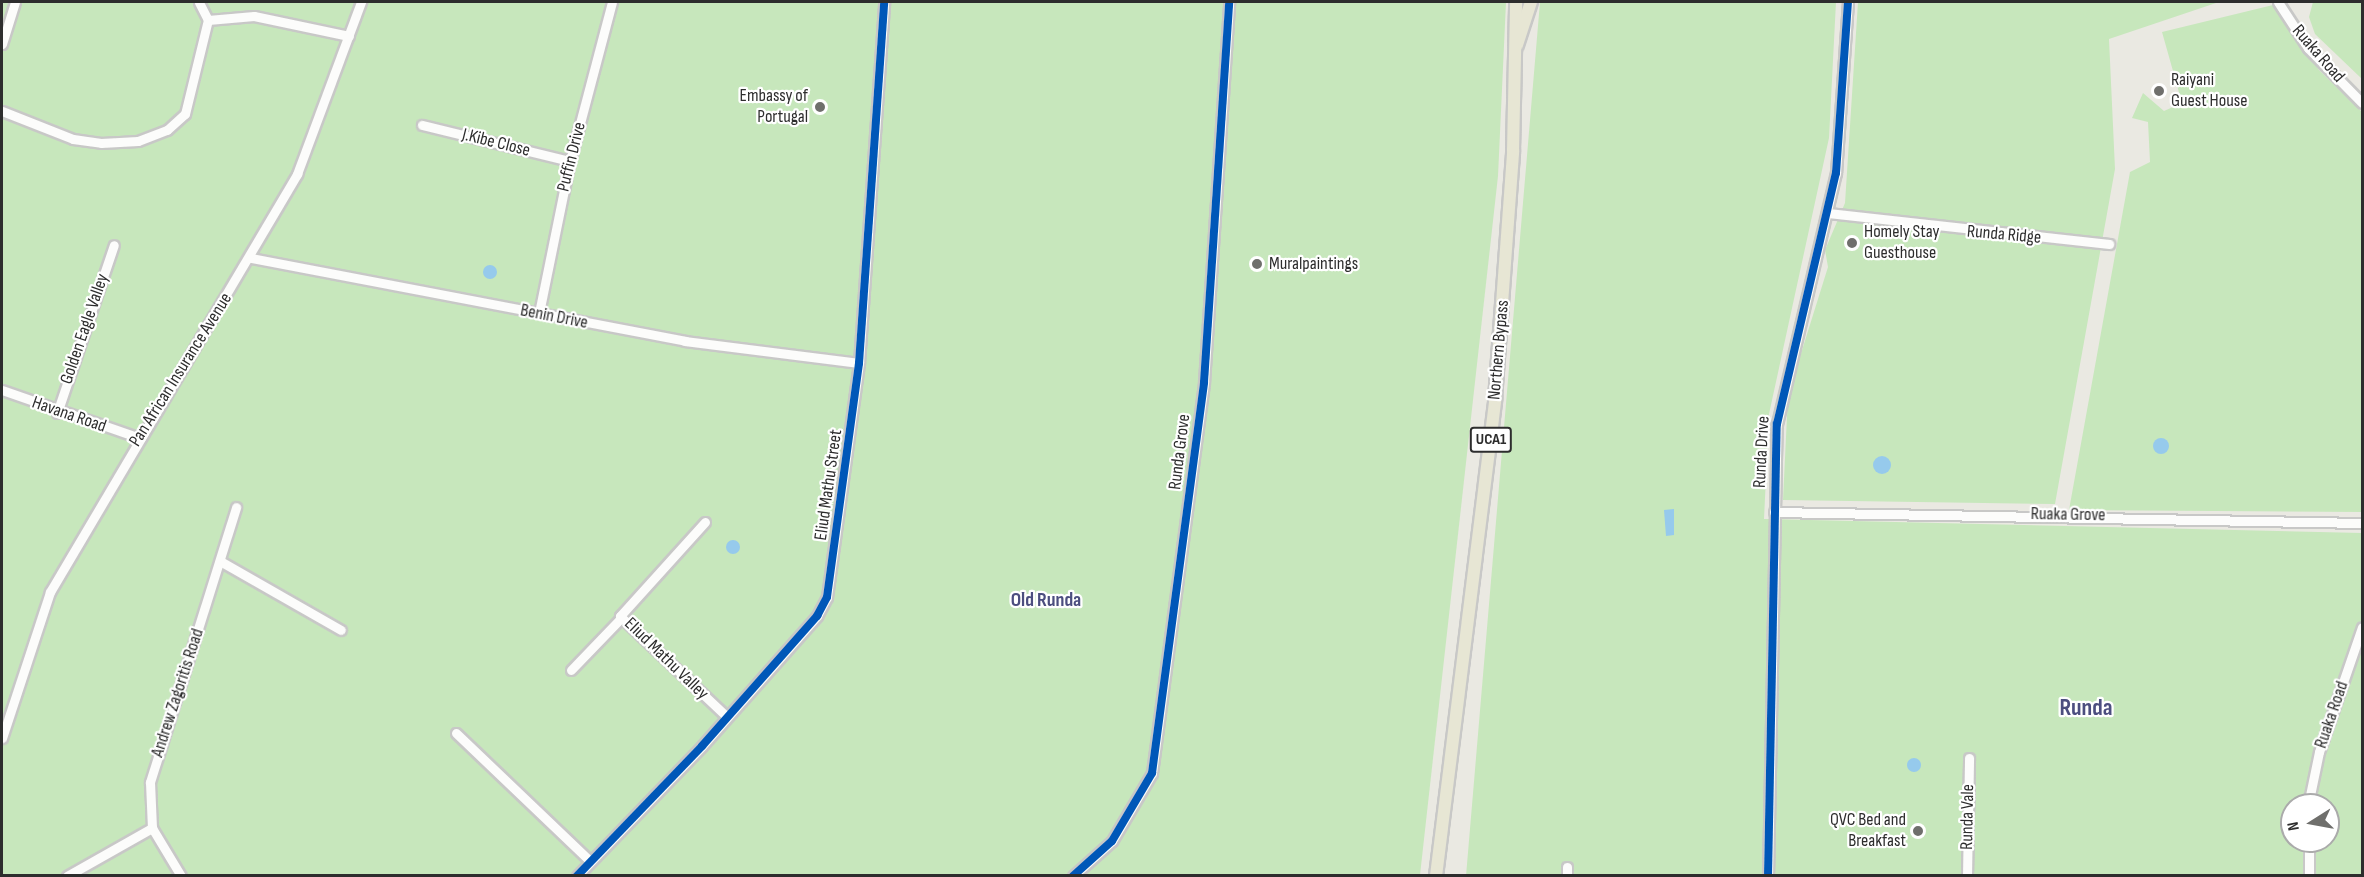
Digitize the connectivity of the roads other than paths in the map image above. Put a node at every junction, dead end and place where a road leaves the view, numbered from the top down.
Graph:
1 (15, 2) edge
2 (199, 2) edge
3 (361, 2) edge
4 (612, 2) edge
5 (884, 2) edge
6 (1229, 2) edge
7 (1516, 2) edge
8 (1531, 2) edge
9 (1848, 2) edge
10 (2278, 2) edge
11 (208, 20) junction
12 (349, 36) junction
13 (2, 44) edge
14 (1515, 48) junction
15 (2362, 103) edge
16 (2, 111) edge
17 (422, 125) dead end
18 (570, 160) junction
19 (1828, 213) junction
20 (114, 244) dead end
21 (2109, 244) dead end
22 (251, 258) junction
23 (538, 313) junction
24 (859, 363) junction
25 (2, 390) edge
26 (57, 413) junction
27 (137, 437) junction
28 (236, 507) dead end
29 (1774, 512) junction
30 (705, 522) dead end
31 (2362, 523) edge
32 (220, 561) junction
33 (621, 618) junction
34 (2362, 627) edge
35 (341, 630) dead end
36 (571, 670) dead end
37 (6, 713) edge
38 (725, 715) junction
39 (456, 733) dead end
40 (2, 738) edge
41 (1969, 758) dead end
42 (2310, 793) edge
43 (152, 828) junction
44 (2308, 853) edge
45 (590, 861) junction
46 (67, 876) edge
47 (181, 876) edge
48 (577, 876) edge
49 (1073, 876) edge
50 (1436, 876) edge
51 (1768, 876) edge
52 (1967, 876) edge
53 (2309, 876) edge

1 - 13 street
2 - 11 street
3 - 12 street, Pan African Insurance Avenue
4 - 18 street, Puffin Drive
5 - 24 street, Eliud Mathu Street
6 - 49 street, Runda Grove
7 - 14 main road, Northern Bypass / UCA1
8 - 14 main road
9 - 19 street, Runda Drive
10 - 15 street, Ruaka Road
11 - 12 street
11 - 16 street
12 - 22 street, Pan African Insurance Avenue
14 - 50 main road, Northern Bypass / UCA1
17 - 18 street, J.Kibe Close
18 - 23 street, Puffin Drive
19 - 21 street, Runda Ridge
19 - 29 street, Runda Drive
20 - 26 street, Golden Eagle Valley
22 - 23 street, Benin Drive
22 - 27 street, Pan African Insurance Avenue
23 - 24 street, Benin Drive
24 - 38 street, Eliud Mathu Street
25 - 26 street, Havana Road
26 - 27 street, Havana Road
27 - 37 street, Pan African Insurance Avenue
28 - 32 street, Andrew Zagoritis Road
29 - 31 street, Ruaka Grove
29 - 51 street, Runda Drive
30 - 33 street, Eliud Mathu Valley
32 - 35 street
32 - 43 street, Andrew Zagoritis Road
33 - 36 street
33 - 38 street, Eliud Mathu Valley
34 - 42 street, Ruaka Road
37 - 40 street, Pan African Insurance Avenue
38 - 45 street, Eliud Mathu Street
39 - 45 street
41 - 52 street, Runda Vale
43 - 46 street
43 - 47 street, Andrew Zagoritis Road
44 - 53 street
45 - 48 street, Eliud Mathu Street

